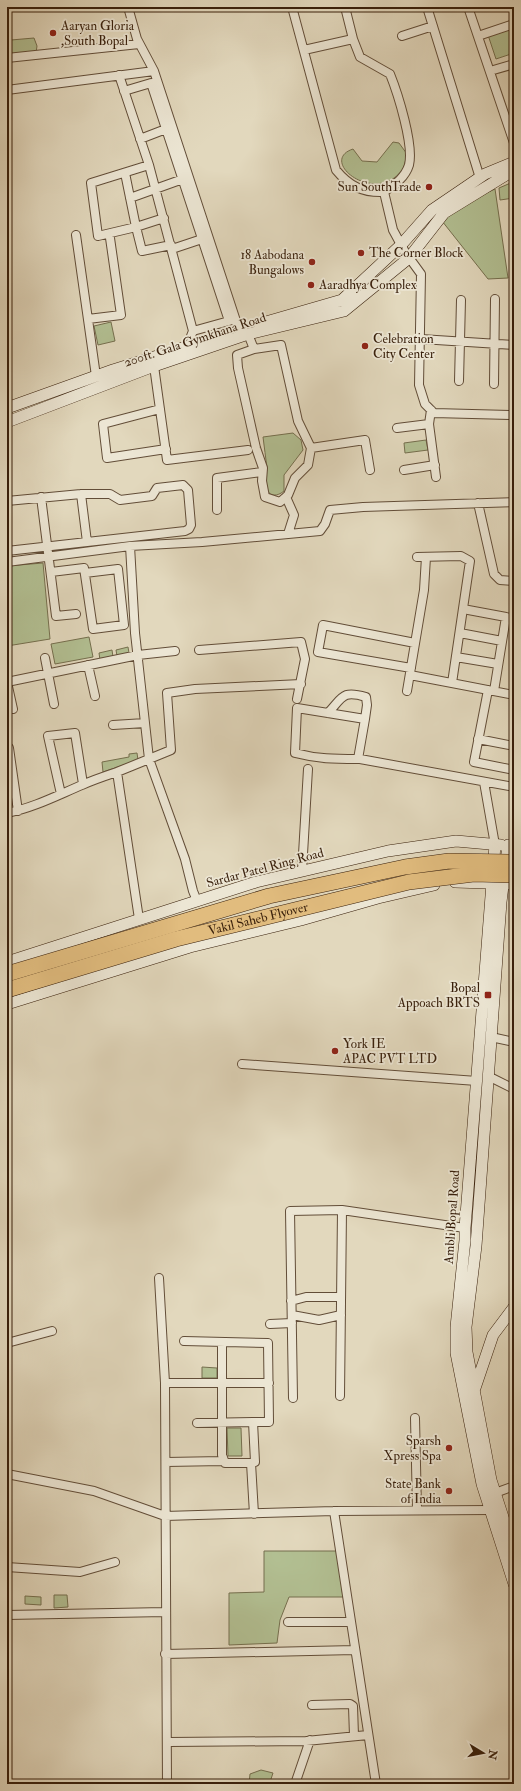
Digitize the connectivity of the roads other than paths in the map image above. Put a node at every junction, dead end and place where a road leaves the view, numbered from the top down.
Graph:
1 (128, 7) edge
2 (292, 7) edge
3 (345, 7) edge
4 (427, 7) edge
5 (468, 7) edge
6 (514, 24) edge
7 (433, 26) junction
8 (402, 36) dead end
9 (478, 36) junction
10 (353, 39) junction
11 (139, 44) junction
12 (304, 50) junction
13 (7, 58) edge
14 (514, 64) edge
15 (154, 71) junction
16 (490, 71) junction
17 (119, 75) junction
18 (7, 90) edge
19 (124, 91) junction
20 (166, 129) junction
21 (140, 139) junction
22 (514, 144) edge
23 (514, 162) edge
24 (149, 165) junction
25 (514, 170) edge
26 (125, 173) junction
27 (480, 178) junction
28 (183, 179) junction
29 (156, 188) junction
30 (384, 192) junction
31 (130, 198) junction
32 (164, 218) junction
33 (136, 227) junction
34 (76, 235) dead end
35 (110, 238) dead end
36 (202, 239) junction
37 (401, 245) junction
38 (172, 247) junction
39 (408, 258) junction
40 (496, 299) dead end
41 (461, 300) dead end
42 (88, 319) junction
43 (193, 331) junction
44 (244, 332) junction
45 (421, 339) junction
46 (460, 341) junction
47 (495, 343) junction
48 (192, 345) junction
49 (514, 345) edge
50 (254, 349) junction
51 (154, 366) junction
52 (96, 376) junction
53 (460, 381) dead end
54 (494, 384) dead end
55 (7, 408) edge
56 (160, 409) junction
57 (431, 410) junction
58 (514, 415) edge
59 (7, 422) edge
60 (429, 424) junction
61 (397, 428) dead end
62 (310, 448) junction
63 (166, 449) junction
64 (248, 450) dead end
65 (435, 465) junction
66 (370, 470) dead end
67 (404, 470) dead end
68 (262, 472) junction
69 (436, 477) dead end
70 (81, 494) junction
71 (41, 497) junction
72 (286, 497) junction
73 (7, 500) edge
74 (514, 502) edge
75 (478, 503) junction
76 (216, 510) dead end
77 (288, 534) junction
78 (87, 542) junction
79 (47, 546) junction
80 (130, 546) junction
81 (7, 551) edge
82 (426, 556) junction
83 (49, 557) junction
84 (417, 557) dead end
85 (7, 562) edge
86 (51, 572) junction
87 (85, 574) junction
88 (514, 581) edge
89 (464, 609) junction
90 (76, 614) dead end
91 (510, 618) edge
92 (460, 633) junction
93 (502, 641) junction
94 (415, 643) junction
95 (199, 650) dead end
96 (175, 651) dead end
97 (138, 655) junction
98 (456, 657) junction
99 (45, 658) dead end
100 (498, 664) junction
101 (88, 665) junction
102 (410, 672) junction
103 (47, 674) junction
104 (7, 682) edge
105 (452, 683) junction
106 (301, 684) junction
107 (407, 691) dead end
108 (491, 691) junction
109 (514, 695) edge
110 (95, 696) dead end
111 (297, 699) dead end
112 (54, 704) dead end
113 (13, 709) dead end
114 (328, 713) junction
115 (365, 719) junction
116 (145, 723) junction
117 (113, 725) dead end
118 (478, 739) junction
119 (514, 746) edge
120 (7, 748) edge
121 (149, 759) junction
122 (358, 759) junction
123 (308, 768) dead end
124 (514, 770) edge
125 (117, 772) junction
126 (484, 782) junction
127 (83, 784) junction
128 (514, 787) edge
129 (61, 794) junction
130 (18, 811) junction
131 (7, 813) edge
132 (495, 845) junction
133 (511, 845) edge
134 (514, 862) edge
135 (302, 871) junction
136 (262, 880) junction
137 (506, 881) edge
138 (198, 901) junction
139 (139, 919) junction
140 (274, 926) junction
141 (7, 962) edge
142 (7, 974) edge
143 (7, 990) edge
144 (7, 1004) edge
145 (491, 1037) junction
146 (514, 1042) edge
147 (242, 1064) dead end
148 (488, 1076) junction
149 (477, 1081) junction
150 (514, 1089) edge
151 (342, 1210) junction
152 (465, 1228) junction
153 (159, 1278) dead end
154 (341, 1297) junction
155 (291, 1301) junction
156 (514, 1307) edge
157 (341, 1315) junction
158 (292, 1319) junction
159 (270, 1324) dead end
160 (52, 1331) dead end
161 (184, 1341) dead end
162 (222, 1342) junction
163 (7, 1343) edge
164 (222, 1382) junction
165 (165, 1383) junction
166 (269, 1383) junction
167 (473, 1392) junction
168 (340, 1396) dead end
169 (293, 1398) dead end
170 (415, 1418) dead end
171 (253, 1422) junction
172 (197, 1423) dead end
173 (222, 1423) junction
174 (223, 1461) junction
175 (166, 1462) junction
176 (251, 1463) junction
177 (7, 1474) edge
178 (487, 1482) junction
179 (514, 1486) edge
180 (495, 1493) junction
181 (417, 1510) junction
182 (490, 1510) junction
183 (334, 1511) junction
184 (254, 1514) junction
185 (165, 1516) junction
186 (514, 1551) edge
187 (115, 1562) dead end
188 (7, 1567) edge
189 (513, 1579) edge
190 (165, 1612) junction
191 (7, 1615) edge
192 (288, 1622) dead end
193 (351, 1622) junction
194 (355, 1650) junction
195 (165, 1654) junction
196 (312, 1704) dead end
197 (368, 1735) junction
198 (354, 1736) junction
199 (310, 1740) junction
200 (169, 1742) dead end
201 (167, 1784) edge
202 (295, 1784) edge
203 (376, 1784) edge

1 - 11 street
2 - 12 street
3 - 10 street
4 - 7 street
5 - 9 street
6 - 9 street
7 - 8 street
7 - 27 street
9 - 16 street
10 - 12 street
10 - 30 street
11 - 13 street
11 - 15 street
12 - 30 street
14 - 16 street
15 - 17 street
15 - 44 street
16 - 22 street
17 - 18 street
17 - 19 street
19 - 20 street
19 - 21 street
20 - 21 street
20 - 28 street
21 - 24 street
23 - 27 street
24 - 26 street
24 - 29 street
25 - 39 street, 200ft. Gala Gymkhana Road
26 - 31 street
26 - 33 street
27 - 37 street
28 - 29 street
28 - 36 street
29 - 31 street
29 - 32 street
30 - 37 street
31 - 33 street
32 - 33 street
32 - 38 street
33 - 38 street
34 - 42 street
35 - 42 street
36 - 38 street
36 - 43 street
37 - 39 street
37 - 44 street
38 - 43 street
39 - 44 street, 200ft. Gala Gymkhana Road
39 - 45 street
40 - 47 street
41 - 46 street
42 - 52 street
43 - 48 street
44 - 48 street
44 - 50 street
44 - 51 street, 200ft. Gala Gymkhana Road
45 - 46 street
45 - 57 street
46 - 47 street
46 - 53 street
47 - 49 street
47 - 54 street
48 - 52 street
50 - 62 street
50 - 68 street
51 - 56 street
51 - 59 street, 200ft. Gala Gymkhana Road
52 - 55 street
56 - 63 street
56 - 63 street
57 - 58 street
57 - 60 street
60 - 61 street
60 - 65 street
62 - 66 street
62 - 72 street
63 - 64 street
65 - 67 street
65 - 69 street
68 - 72 street
68 - 76 street
70 - 71 street
70 - 78 street
70 - 78 street
71 - 73 street
71 - 79 street
72 - 77 street
74 - 75 street
75 - 77 street
75 - 88 street
77 - 80 street
78 - 79 street
79 - 81 street
79 - 83 street
80 - 83 street
80 - 97 street
82 - 84 street
82 - 89 street
82 - 94 street
83 - 85 street
83 - 86 street
86 - 87 street
86 - 90 street
87 - 87 street
89 - 91 street
89 - 92 street
91 - 93 street
92 - 93 street
92 - 98 street
93 - 100 street
94 - 102 street
94 - 102 street
95 - 106 street
96 - 97 street
97 - 101 street
97 - 116 street
98 - 100 street
98 - 105 street
99 - 103 street
100 - 108 street
101 - 103 street
101 - 110 street
102 - 105 street
102 - 107 street
103 - 104 street
103 - 112 street
104 - 113 street
105 - 108 street
106 - 111 street
106 - 121 street
108 - 109 street
108 - 118 street
114 - 115 street
114 - 115 street
114 - 122 street
115 - 122 street
116 - 117 street
116 - 121 street
118 - 119 street
118 - 124 street
120 - 130 street
121 - 125 street
121 - 138 street
122 - 126 street
123 - 135 street
125 - 127 street
125 - 139 street
126 - 128 street
126 - 132 street
127 - 129 street
127 - 129 street
129 - 130 street
130 - 131 street
132 - 133 street, Sardar Patel Ring Road
132 - 135 street, Sardar Patel Ring Road
132 - 137 street, Ambli Bopal Road
133 - 137 street, Ambli Bopal Road
134 - 142 highway, Vakil Saheb Flyover, bridge
135 - 136 street, Sardar Patel Ring Road
136 - 138 street, Sardar Patel Ring Road
136 - 140 street
137 - 140 street
137 - 143 highway, Vakil Saheb Flyover, bridge
137 - 145 street, Ambli Bopal Road
137 - 149 street, Ambli Bopal Road
138 - 139 street, Sardar Patel Ring Road
139 - 141 street, Sardar Patel Ring Road
140 - 144 street
145 - 146 street
145 - 148 street, Ambli Bopal Road
147 - 149 street
148 - 150 street
148 - 167 street, Ambli Bopal Road
149 - 152 street, Ambli Bopal Road
151 - 152 street
151 - 154 street
151 - 155 street
152 - 178 street, Ambli Bopal Road
153 - 165 street
154 - 155 street
154 - 157 street
155 - 158 street
156 - 167 street
157 - 158 street
157 - 168 street
158 - 159 street
158 - 169 street
160 - 163 street
161 - 162 street
162 - 164 street
162 - 166 street
164 - 165 street
164 - 166 street
164 - 173 street
165 - 175 street
166 - 171 street
167 - 178 street, Ambli Bopal Road
170 - 181 street
171 - 173 street
171 - 176 street
172 - 173 street
173 - 174 street
174 - 175 street
174 - 176 street
175 - 185 street
176 - 184 street
177 - 185 street
178 - 180 street, Ambli Bopal Road
178 - 182 street, Ambli Bopal Road
179 - 180 street
180 - 186 street, Ambli Bopal Road
181 - 182 street
181 - 183 street
182 - 189 street, Ambli Bopal Road
183 - 184 street
183 - 193 street
184 - 185 street
185 - 190 street
187 - 188 street
190 - 191 street
190 - 195 street
192 - 193 street
193 - 194 street
194 - 195 street
194 - 197 street
195 - 201 street
196 - 198 street
197 - 198 street
197 - 203 street
198 - 199 street
199 - 200 street
199 - 202 street

